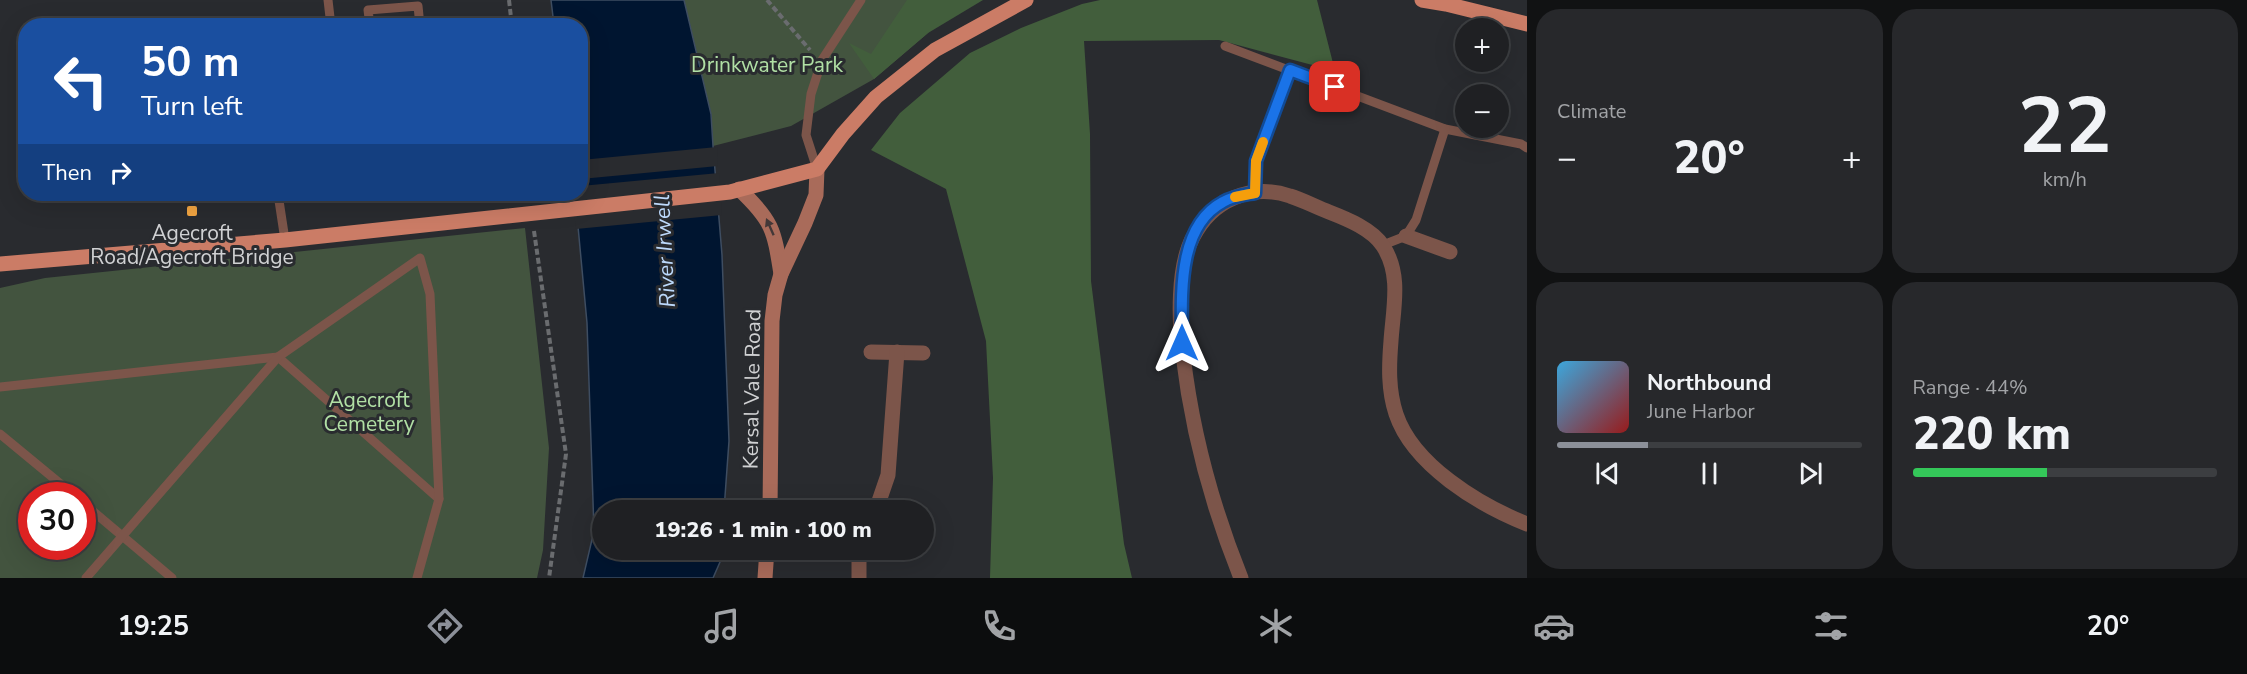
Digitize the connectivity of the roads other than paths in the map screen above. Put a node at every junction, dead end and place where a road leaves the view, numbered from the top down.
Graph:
1 (328, 0) edge
2 (861, 0) edge
3 (1026, 0) edge
4 (1422, 0) edge
5 (330, 18) edge
6 (369, 18) edge
7 (419, 18) edge
8 (1527, 24) edge
9 (1225, 46) dead end
10 (1290, 70) junction
11 (1445, 129) junction
12 (1525, 144) edge
13 (817, 169) junction
14 (739, 189) junction
15 (1255, 193) junction
16 (279, 201) edge
17 (1406, 236) junction
18 (285, 240) junction
19 (1383, 245) junction
20 (1450, 252) dead end
21 (0, 264) edge
22 (781, 274) junction
23 (871, 352) dead end
24 (897, 352) junction
25 (923, 353) dead end
26 (278, 357) junction
27 (0, 387) edge
28 (0, 434) edge
29 (58, 482) edge
30 (439, 499) junction
31 (770, 500) edge
32 (879, 500) edge
33 (96, 513) edge
34 (1527, 524) edge
35 (123, 535) junction
36 (766, 560) edge
37 (859, 560) edge
38 (86, 578) edge
39 (172, 578) edge
40 (417, 578) edge
41 (765, 578) edge
42 (859, 578) edge
43 (1241, 578) edge

1 - 5 lane
2 - 13 lane
3 - 13 main road
4 - 8 main road
6 - 7 lane
9 - 10 lane
10 - 11 lane
10 - 15 lane
11 - 12 lane
11 - 17 lane
13 - 14 main road
13 - 22 street, Kersal Vale Road
14 - 18 main road
22 -> 14 street
15 - 19 street
15 - 43 street
16 - 18 lane
17 - 19 lane
17 - 20 street
18 - 21 main road
19 - 34 street
22 - 31 street, Kersal Vale Road
23 - 24 street
24 - 25 street
24 - 32 street
26 - 27 lane
26 - 30 lane
26 - 30 lane
26 - 35 lane
28 - 29 lane
30 - 40 lane
33 - 35 lane
35 - 38 lane
35 - 39 lane
36 - 41 street
37 - 42 street

